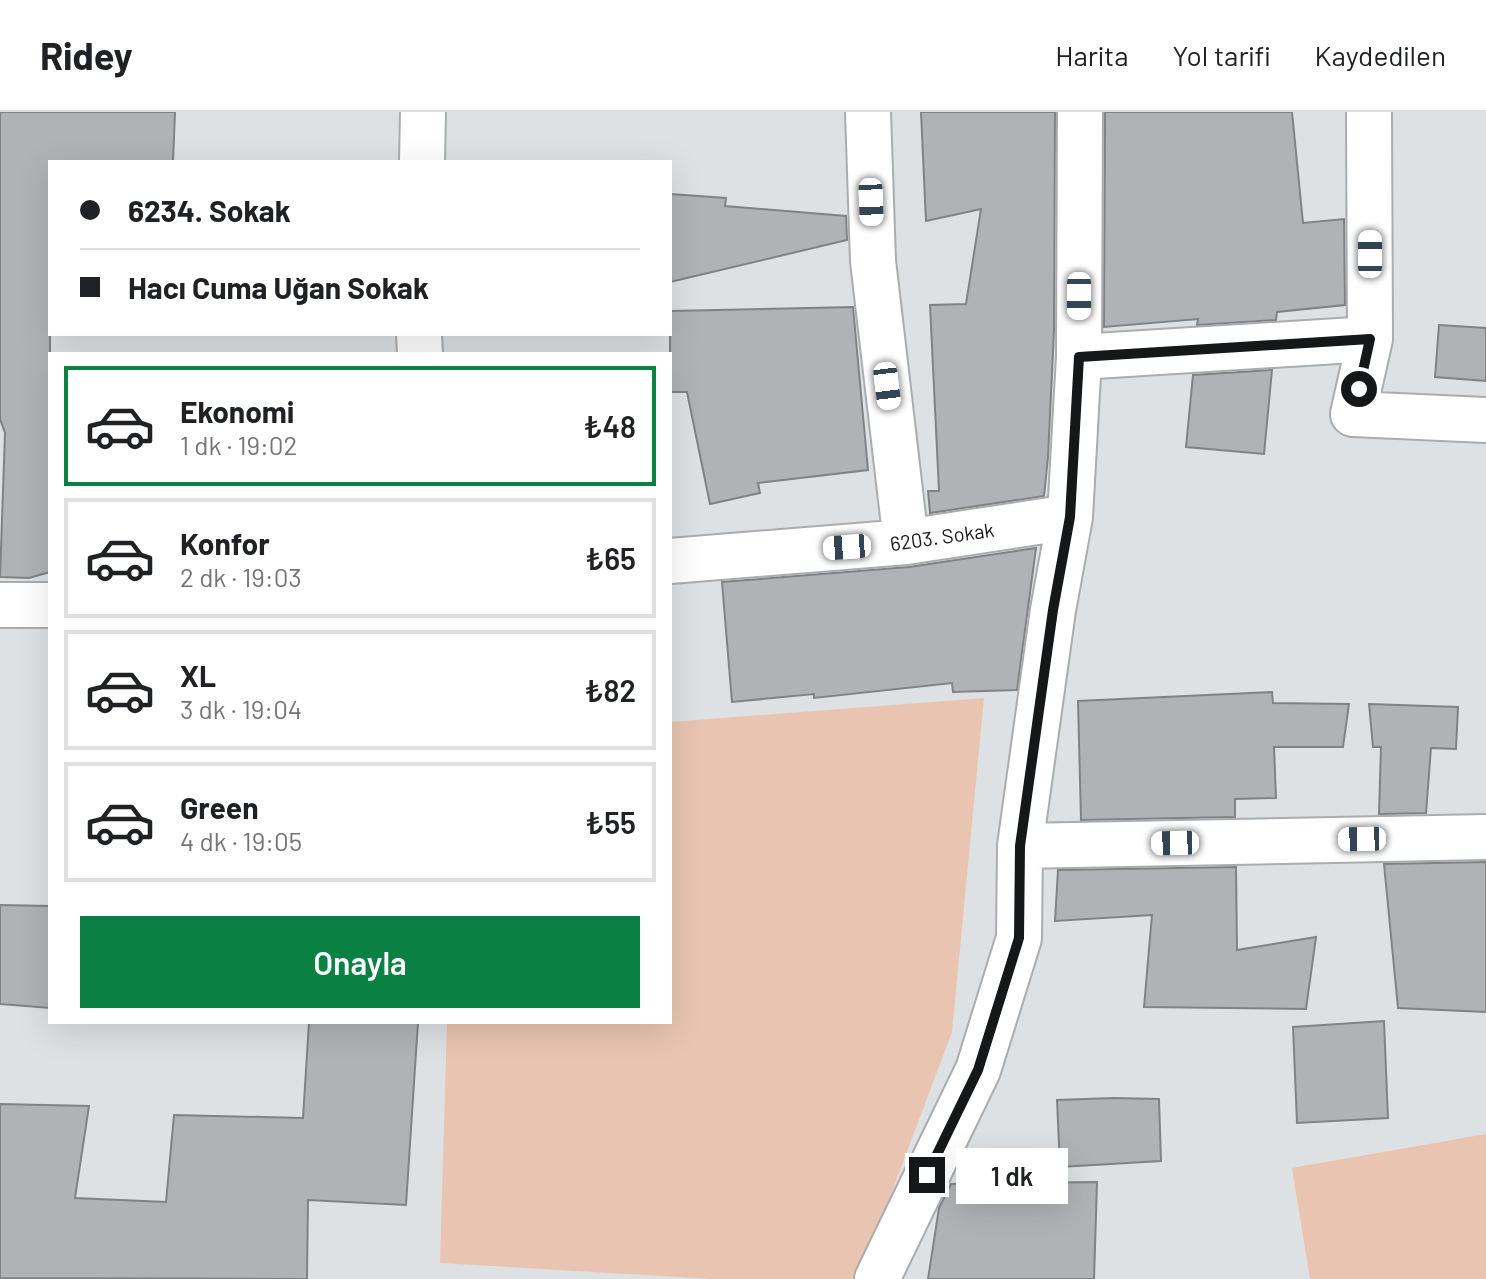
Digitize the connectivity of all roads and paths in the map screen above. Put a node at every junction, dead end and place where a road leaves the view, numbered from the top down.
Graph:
1 (423, 112) edge
2 (868, 112) edge
3 (1080, 112) edge
4 (1369, 112) edge
5 (422, 160) edge
6 (1370, 339) junction
7 (1079, 357) junction
8 (1486, 420) edge
9 (1070, 517) junction
10 (906, 542) junction
11 (672, 561) edge
12 (0, 605) edge
13 (48, 605) edge
14 (1486, 837) edge
15 (1020, 846) junction
16 (877, 1279) edge

1 - 5 street
2 - 10 street
3 - 7 street
4 - 6 street
6 - 7 street
6 - 8 street
7 - 9 street
9 - 10 street, 6203. Sokak
9 - 15 street
10 - 11 street, 6203. Sokak
12 - 13 street
14 - 15 street
15 - 16 street

